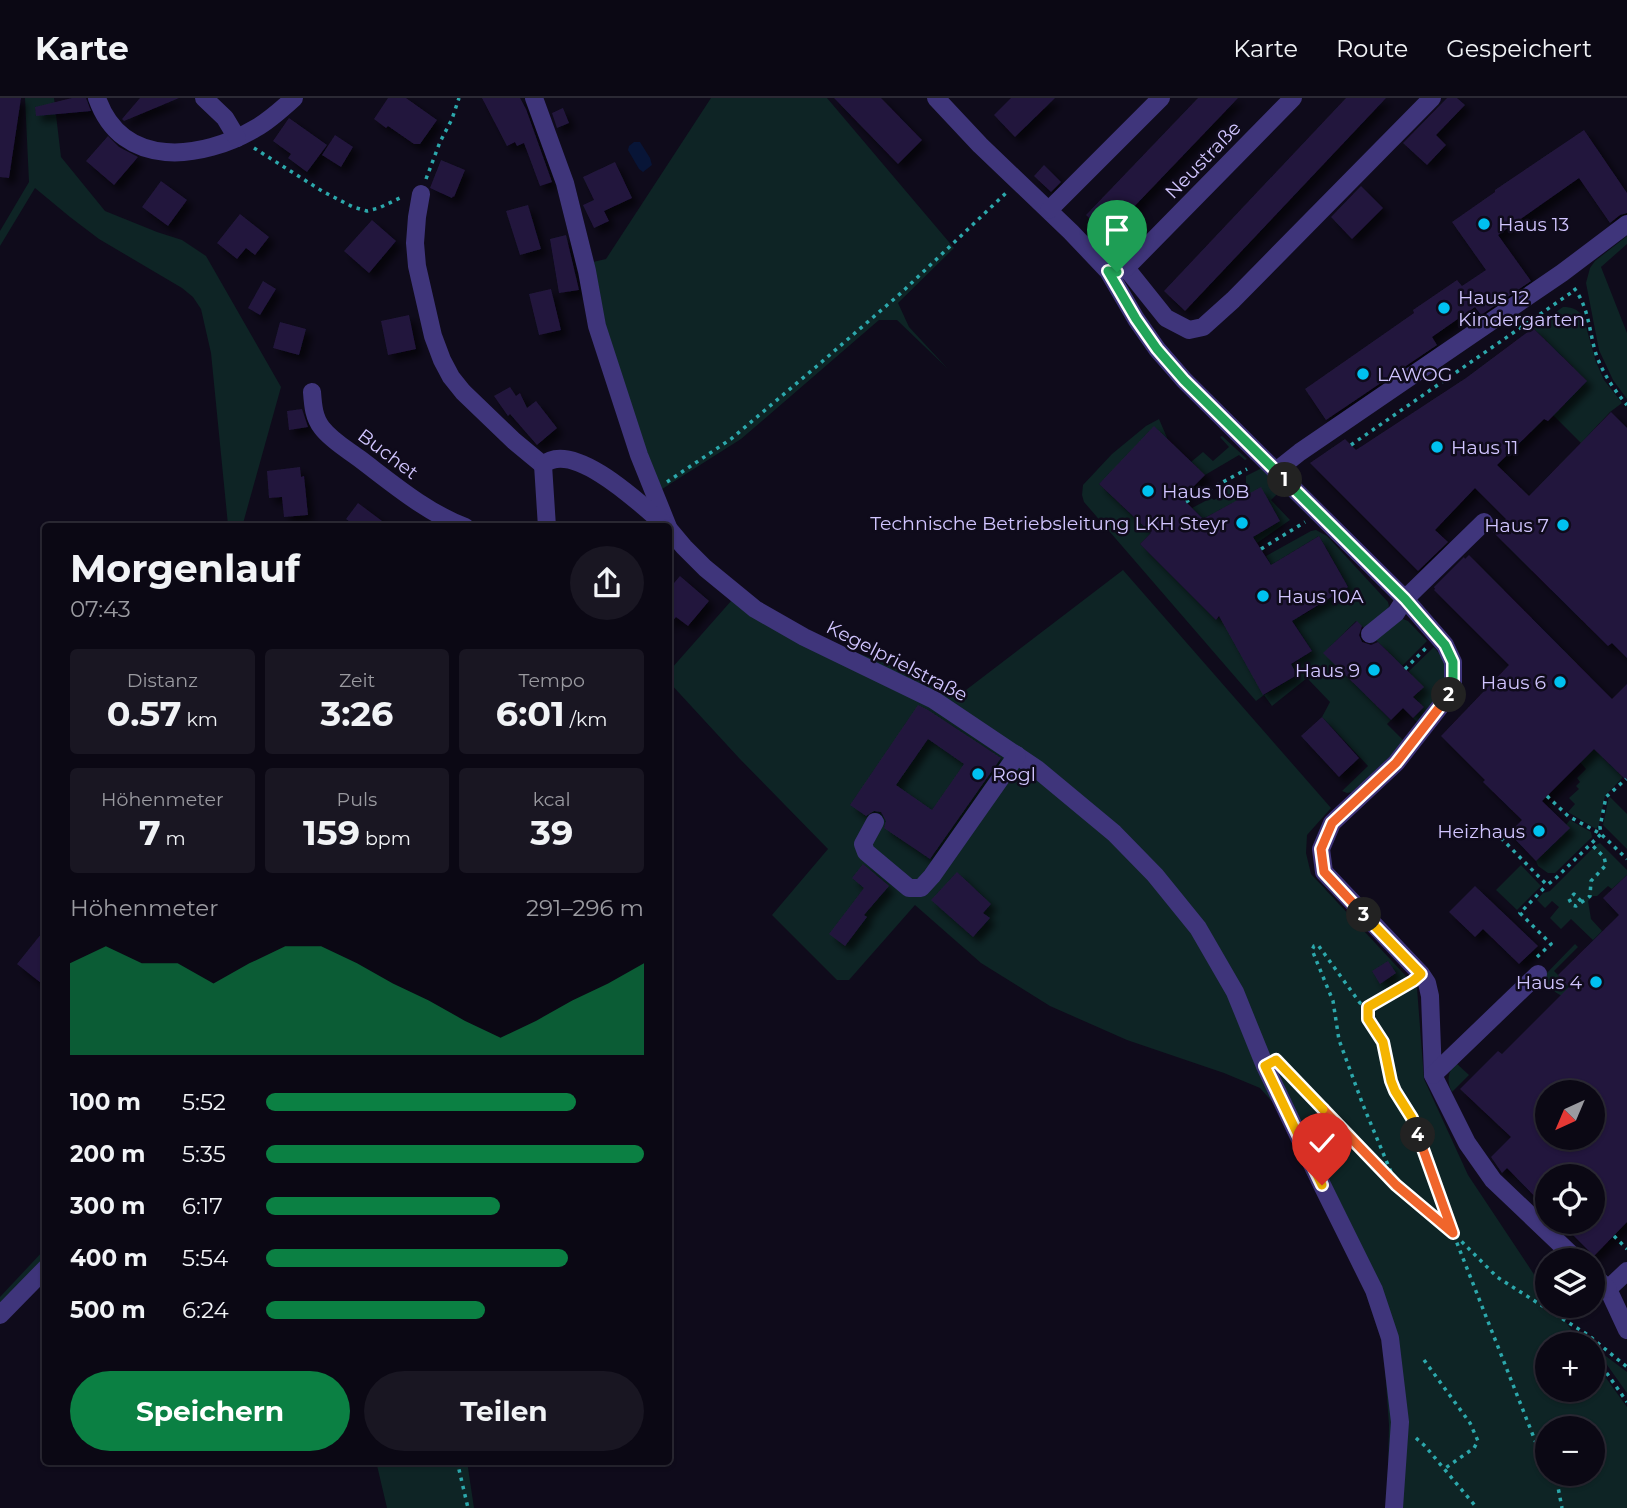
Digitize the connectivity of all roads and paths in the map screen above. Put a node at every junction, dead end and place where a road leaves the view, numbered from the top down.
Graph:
1 (97, 98) edge
2 (204, 98) edge
3 (294, 98) edge
4 (459, 98) edge
5 (534, 98) edge
6 (1161, 98) edge
7 (1293, 98) edge
8 (1432, 98) edge
9 (946, 101) edge
10 (237, 138) junction
11 (1018, 180) junction
12 (418, 188) junction
13 (1049, 210) junction
14 (1627, 224) edge
15 (1117, 270) junction
16 (1562, 273) junction
17 (1575, 290) junction
18 (312, 393) dead end
19 (1627, 405) edge
20 (1351, 445) dead end
21 (1270, 465) junction
22 (543, 466) junction
23 (653, 490) junction
24 (1186, 502) dead end
25 (1318, 514) junction
26 (1484, 522) dead end
27 (455, 523) edge
28 (547, 523) edge
29 (663, 523) edge
30 (666, 523) edge
31 (672, 532) edge
32 (1261, 549) dead end
33 (1405, 599) junction
34 (1370, 634) dead end
35 (1438, 637) junction
36 (1405, 669) dead end
37 (1017, 755) junction
38 (1626, 779) edge
39 (1547, 796) dead end
40 (875, 822) dead end
41 (1601, 834) junction
42 (1501, 838) dead end
43 (1591, 844) junction
44 (1627, 859) edge
45 (1548, 885) junction
46 (1581, 901) dead end
47 (1536, 967) joint
48 (1421, 974) junction
49 (1368, 1007) junction
50 (1265, 1066) junction
51 (1433, 1075) junction
52 (1396, 1185) junction
53 (1453, 1233) junction
54 (1614, 1236) dead end
55 (1564, 1248) edge
56 (1627, 1249) edge
57 (1627, 1271) edge
58 (42, 1272) edge
59 (1605, 1286) edge
60 (1608, 1289) junction
61 (0, 1315) edge
62 (1627, 1330) edge
63 (1583, 1332) edge
64 (1605, 1349) edge
65 (1424, 1360) dead end
66 (1627, 1367) edge
67 (1605, 1371) edge
68 (1627, 1402) edge
69 (1399, 1422) junction
70 (1535, 1440) edge
71 (458, 1465) edge
72 (1444, 1469) junction
73 (1558, 1486) edge
74 (468, 1508) edge
75 (1394, 1508) edge
76 (1477, 1508) edge
77 (1562, 1508) edge

1 - 10 street
2 - 10 street
3 - 10 street
4 - 12 path
5 - 23 street, Kegelprielstraße
6 - 13 street
7 - 15 street, Neustraße
8 - 15 street
9 - 11 street
10 - 12 path
11 - 13 street
11 - 23 path
12 - 22 street
13 - 15 street
14 - 16 street
15 - 21 street
16 - 17 path
16 - 21 street
17 - 19 path
17 - 20 path
18 - 27 street, Buchet
21 - 24 path
21 - 25 street
22 - 28 street
22 - 29 street
23 - 30 street, Kegelprielstraße
25 - 32 path
25 - 33 street
26 - 33 street
31 - 37 street, Kegelprielstraße
33 - 34 street
33 - 35 street
35 - 36 path
35 - 48 street
37 - 40 street
37 - 50 street, Kegelprielstraße
38 - 41 path
39 - 41 path
41 - 43 path
41 - 44 path
42 - 45 path
43 - 45 path
43 - 46 path
45 - 47 path
47 - 51 street
48 - 49 path
48 - 51 street
49 - 52 path
49 - 53 path
50 - 52 path
50 - 69 street, Kegelprielstraße
51 - 55 street
52 - 53 path
53 - 63 path
53 - 70 path
54 - 56 path
57 - 60 street
58 - 61 street
59 - 60 street
60 - 62 street
64 - 66 path
65 - 72 path
67 - 68 path
69 - 72 path
69 - 75 street, Kegelprielstraße
71 - 74 path
72 - 76 path
73 - 77 path

